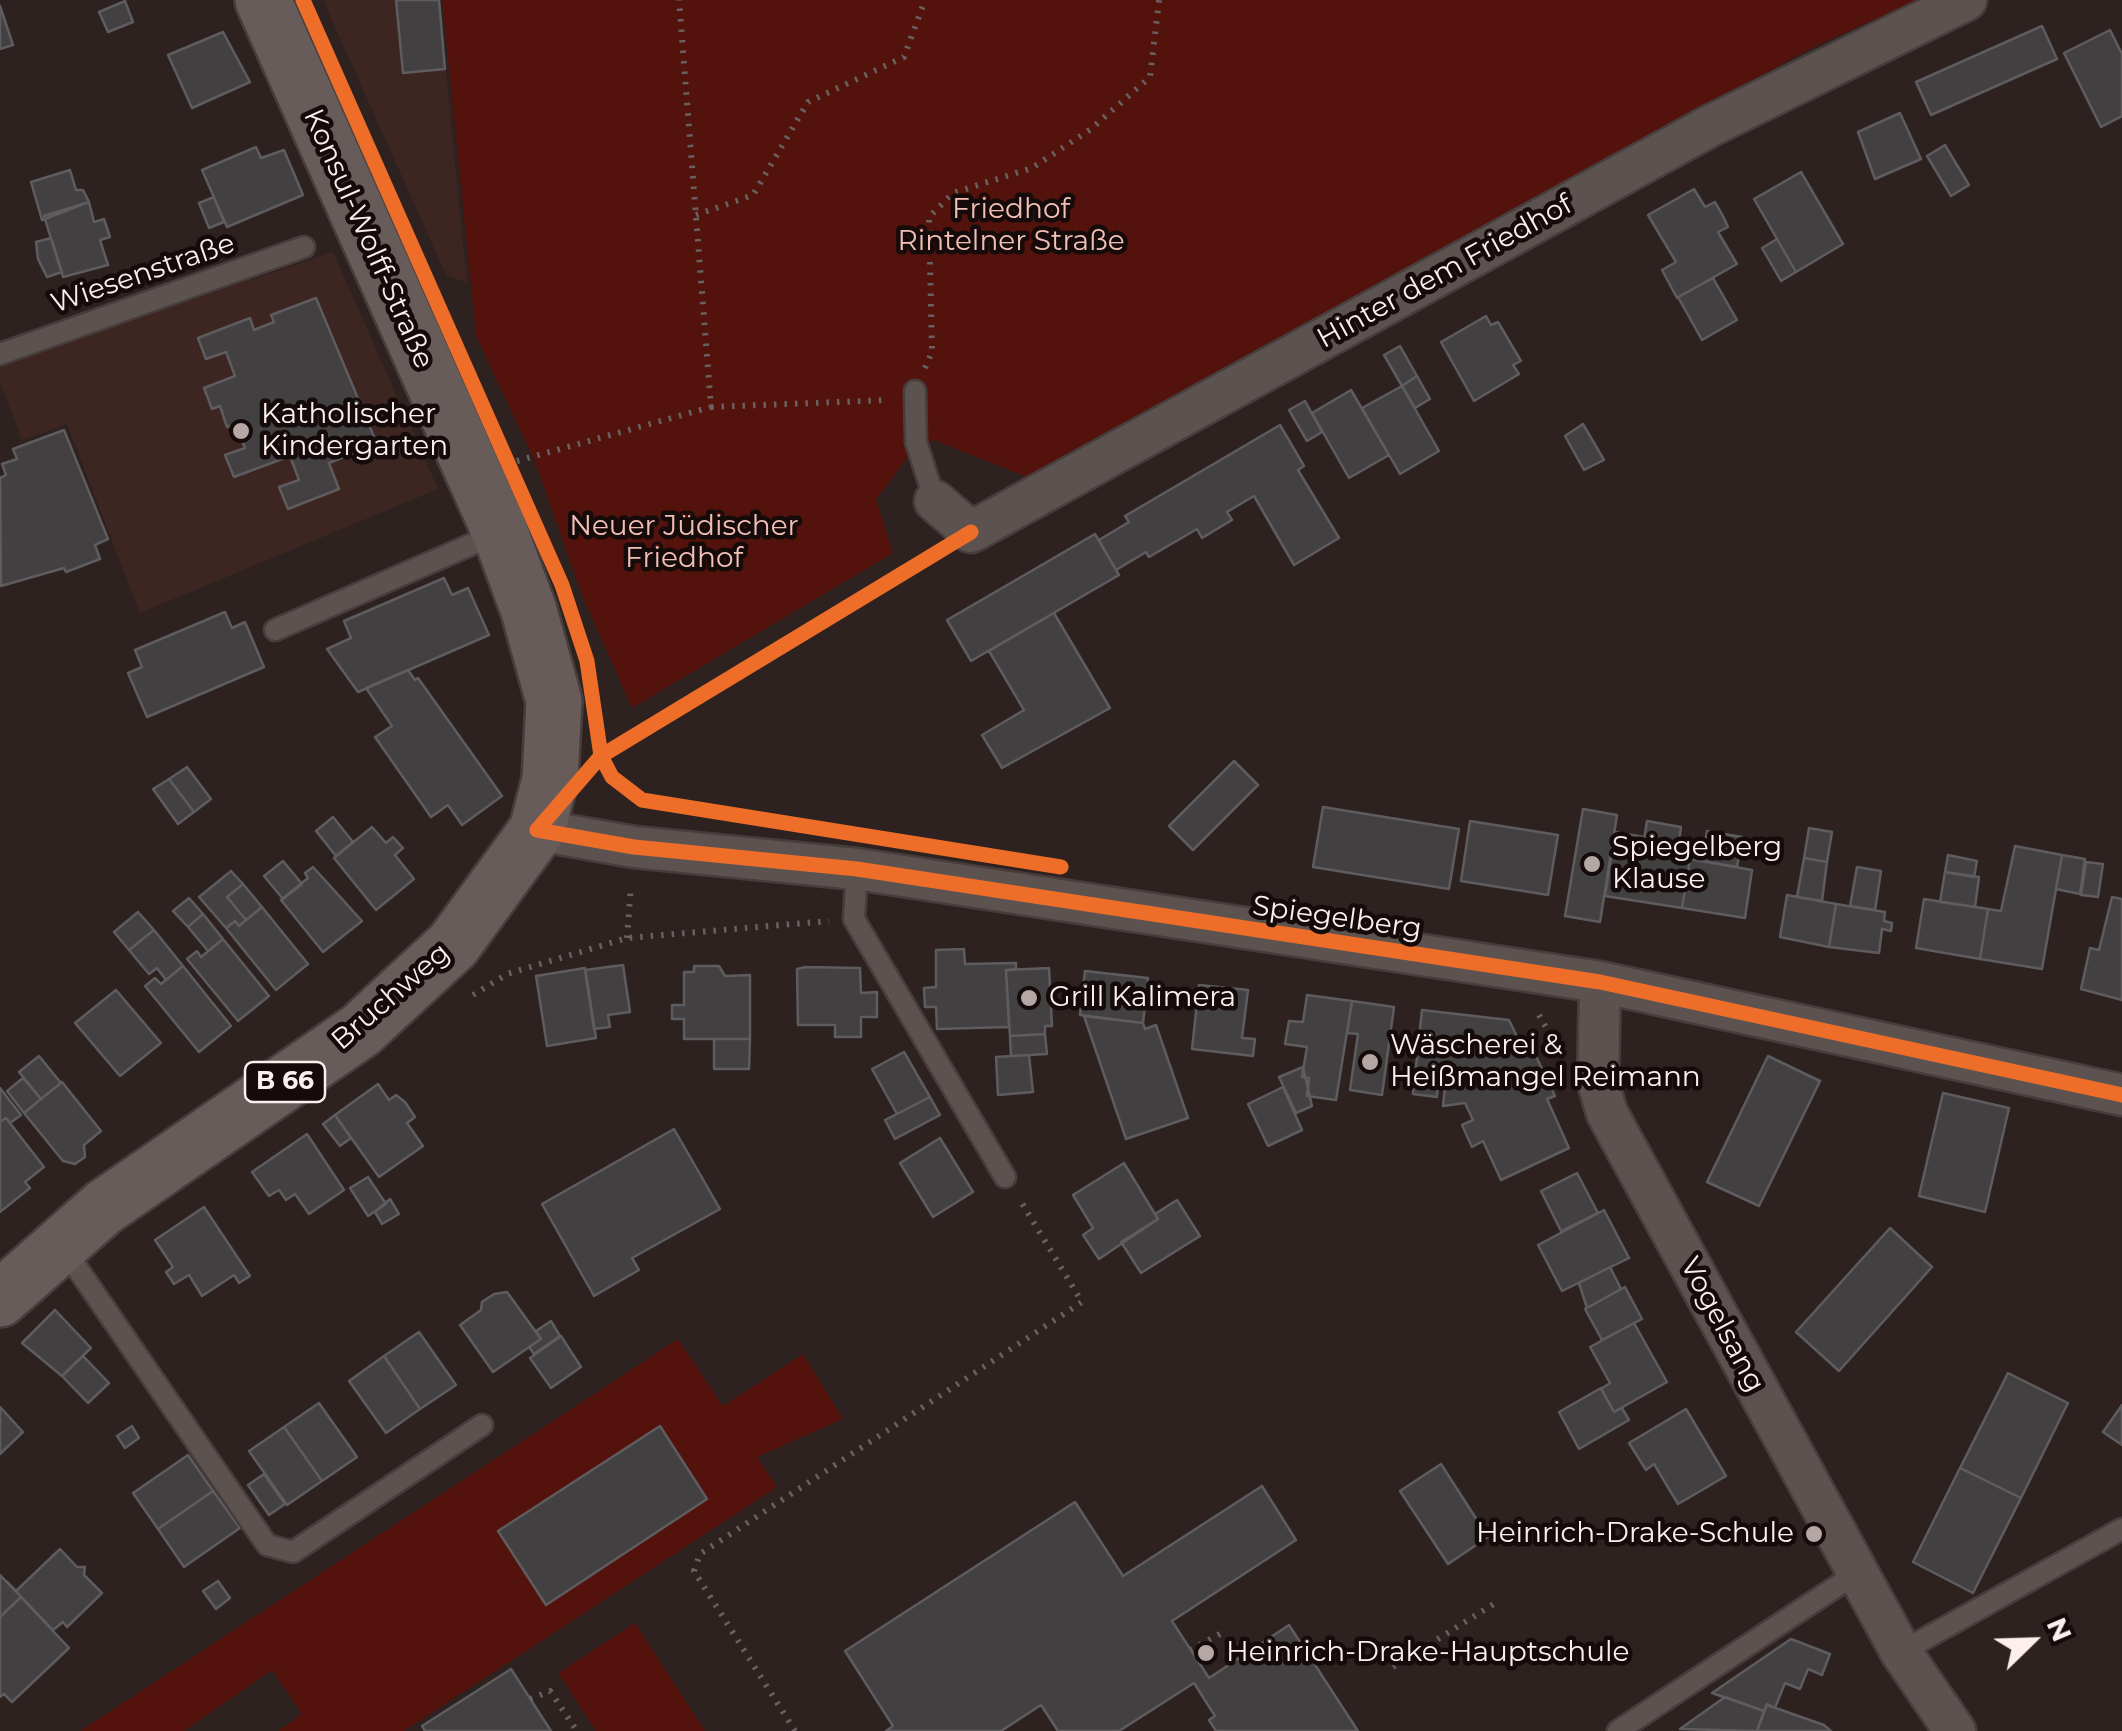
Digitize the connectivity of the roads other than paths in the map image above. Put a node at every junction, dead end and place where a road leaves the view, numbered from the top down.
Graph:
1 (263, 0) edge
2 (1966, 0) edge
3 (304, 247) dead end
4 (0, 354) edge
5 (914, 391) road end
6 (935, 501) joint
7 (500, 532) junction
8 (274, 630) dead end
9 (554, 702) joint
10 (537, 830) junction
11 (857, 869) junction
12 (1600, 982) junction
13 (2122, 1095) edge
14 (1005, 1177) road end
15 (61, 1245) junction
16 (0, 1300) edge
17 (482, 1425) dead end
18 (2122, 1529) edge
19 (1857, 1573) junction
20 (1901, 1652) junction
21 (1618, 1731) edge
22 (1954, 1731) edge

1 - 7 main road, Konsul-Wolff-Straße / B 66
2 - 6 street, Hinter dem Friedhof
3 - 4 lane, Wiesenstraße
5 - 6 lane
7 - 8 lane
7 - 9 main road, Konsul-Wolff-Straße / B 66
9 - 10 main road, Bruchweg / B 66
10 - 11 street, Spiegelberg
10 - 15 main road, Bruchweg / B 66
11 - 12 street, Spiegelberg
11 - 14 lane
12 - 13 street, Spiegelberg
12 - 19 street, Vogelsang
15 - 16 main road, Bruchweg / B 66
15 - 17 lane
18 - 20 lane
19 - 20 street, Vogelsang
19 - 21 lane
20 - 22 street, Vogelsang

